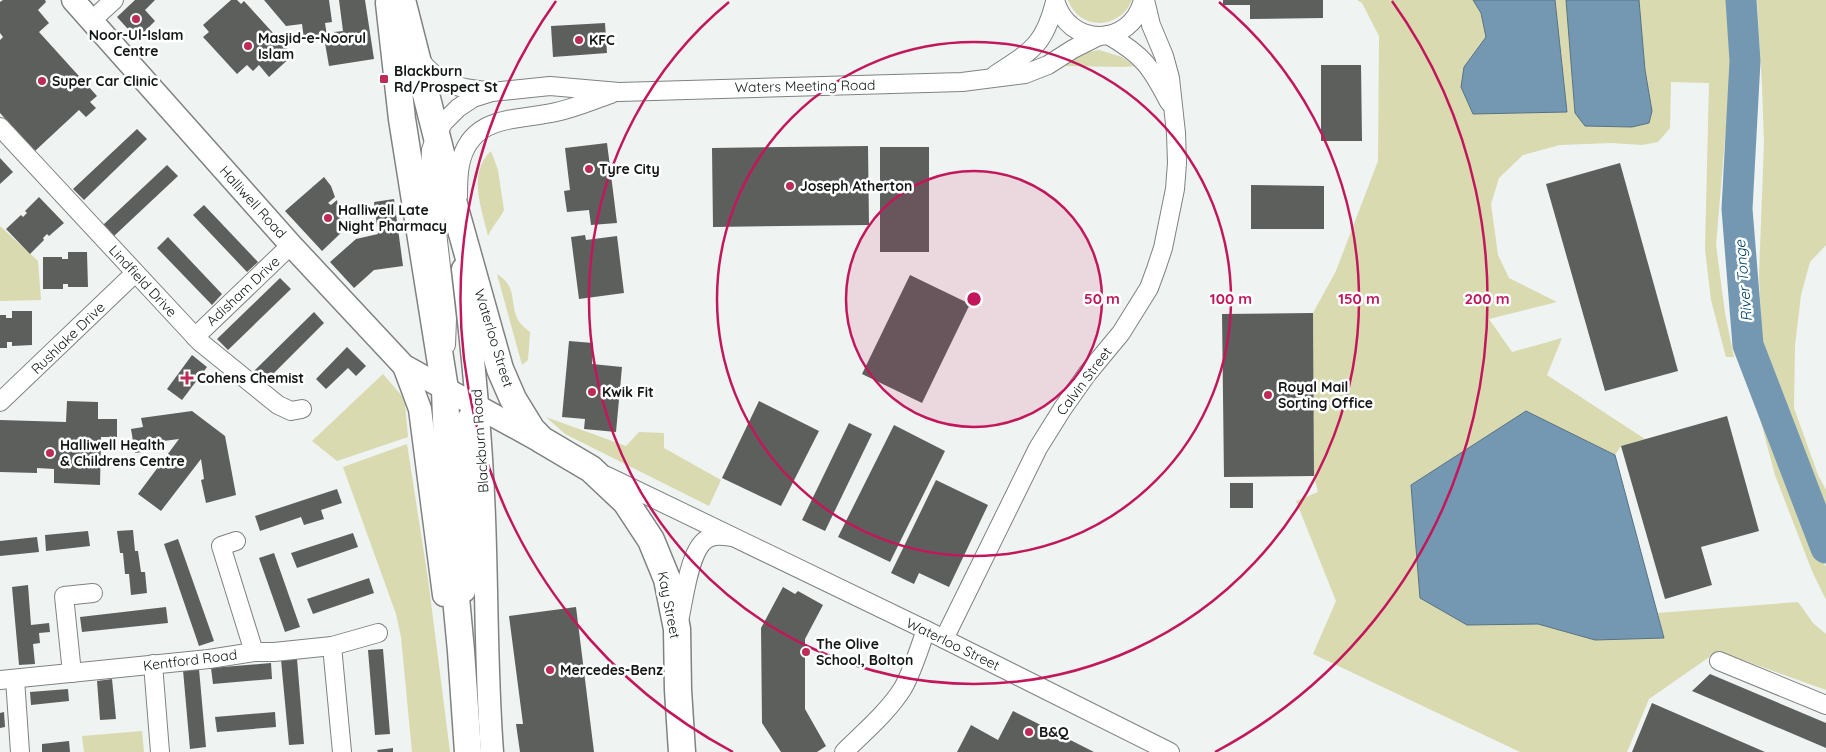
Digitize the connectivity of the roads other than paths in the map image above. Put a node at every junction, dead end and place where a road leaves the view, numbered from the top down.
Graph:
1 (73, 0) edge
2 (114, 0) edge
3 (389, 0) edge
4 (402, 0) edge
5 (1144, 0) edge
6 (1055, 1) edge
7 (92, 20) junction
8 (1103, 36) junction
9 (416, 55) junction
10 (990, 78) junction
11 (492, 92) junction
12 (619, 92) junction
13 (1174, 111) junction
14 (0, 128) edge
15 (437, 133) junction
16 (456, 212) junction
17 (291, 245) junction
18 (135, 273) junction
19 (195, 336) junction
20 (404, 366) junction
21 (443, 381) junction
22 (0, 402) edge
23 (478, 408) junction
24 (302, 409) dead end
25 (556, 450) junction
26 (591, 469) junction
27 (735, 537) junction
28 (236, 541) dead end
29 (93, 593) dead end
30 (677, 630) junction
31 (926, 630) junction
32 (378, 634) dead end
33 (944, 639) junction
34 (332, 646) junction
35 (461, 651) junction
36 (254, 652) junction
37 (1719, 661) dead end
38 (153, 664) junction
39 (72, 673) junction
40 (8, 679) edge
41 (1826, 705) edge
42 (20, 752) edge
43 (160, 752) edge
44 (342, 752) edge
45 (466, 752) edge
46 (492, 752) edge
47 (682, 752) edge
48 (844, 752) edge
49 (1170, 752) edge

1 - 7 main road, Halliwell Road
2 - 7 street
3 - 21 highway, Blackburn Road
4 - 9 highway, Blackburn Road
5 - 8 street, Waters Meeting Road
5 - 13 street, Calvin Street
6 - 8 street, Calvin Street
6 - 10 street, Waters Meeting Road
7 - 17 main road, Halliwell Road
8 - 10 street, Waters Meeting Road
8 - 13 street, Calvin Street
9 - 11 street
9 - 15 highway, Blackburn Road
10 - 12 street, Waters Meeting Road
11 - 12 street, Waters Meeting Road
11 - 15 street, Waters Meeting Road
12 - 16 street, Waters Meeting Road
13 - 33 street, Calvin Street
14 - 18 street, Lindfield Drive
15 - 16 highway, Blackburn Road
15 - 21 street, Blackburn Road
16 - 23 main road, Blackburn Road
16 - 25 highway, Waterloo Street
17 - 19 street, Adisham Drive
17 - 20 main road, Halliwell Road
18 - 19 street, Lindfield Drive
18 - 22 street, Rushlake Drive
19 - 24 street, Lindfield Drive
20 - 21 main road, Halliwell Road
20 - 45 main road
21 - 23 main road, Kay Street
21 - 35 highway, Blackburn Road
23 - 25 main road, Kay Street
23 - 35 main road
23 - 46 main road, Blackburn Road
25 - 26 highway, Kay Street
26 - 27 street, Waterloo Street
26 - 30 highway, Kay Street
27 - 30 street
27 - 31 street, Waterloo Street
28 - 36 street
29 - 39 street
30 - 47 highway, Kay Street
31 - 33 street, Waterloo Street
31 - 48 street
32 - 34 street, Kentford Road
33 - 49 street, Waterloo Street
34 - 36 street, Kentford Road
34 - 44 street
35 - 45 highway, Blackburn Road
36 - 38 street, Kentford Road
37 - 41 street
38 - 39 street, Kentford Road
38 - 43 street
39 - 40 street, Kentford Road
40 - 42 street

